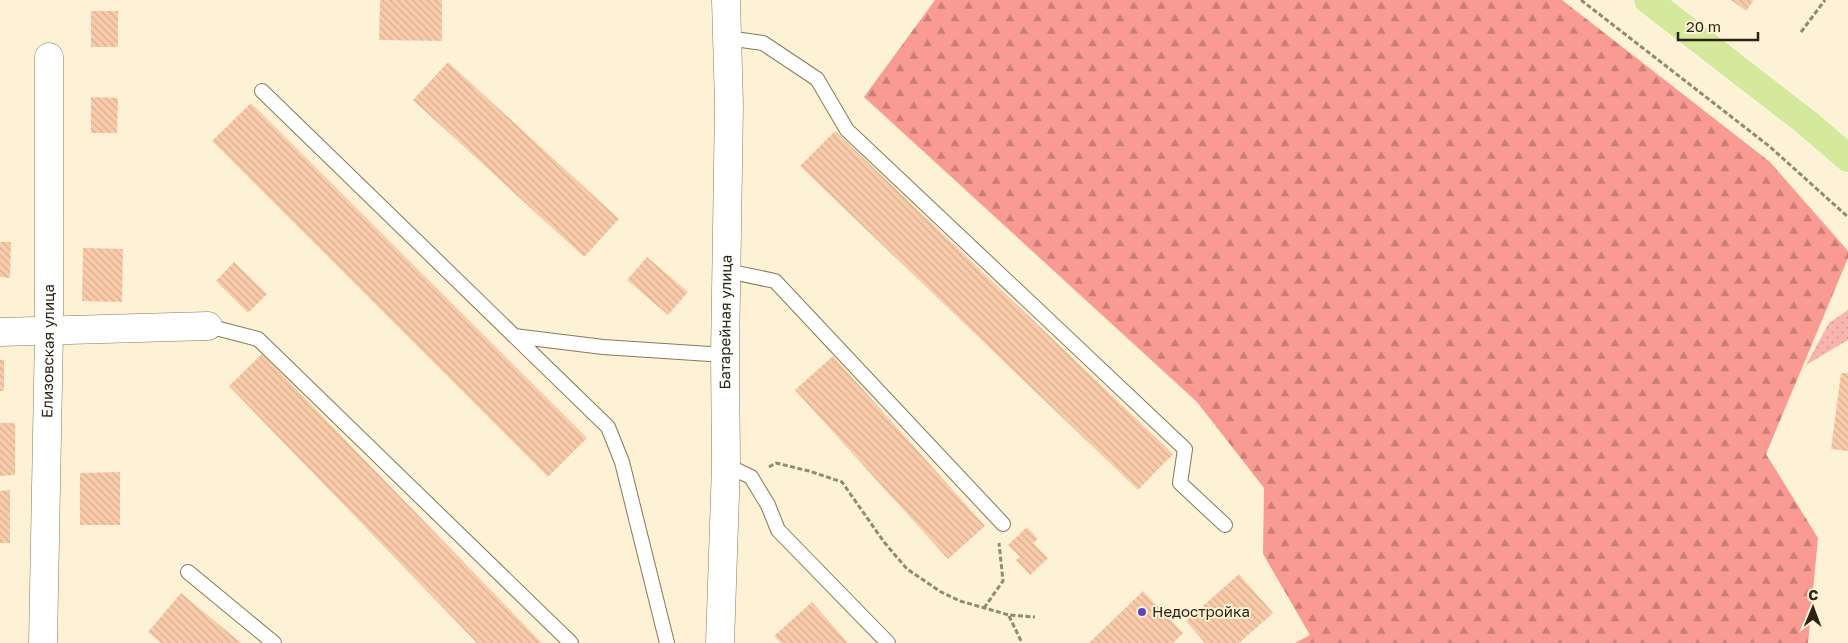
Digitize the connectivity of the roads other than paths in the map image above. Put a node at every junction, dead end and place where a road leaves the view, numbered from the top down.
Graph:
1 (726, 0) edge
2 (1648, 0) edge
3 (727, 38) junction
4 (49, 57) dead end
5 (262, 91) dead end
6 (1848, 158) edge
7 (727, 271) junction
8 (208, 326) joint
9 (0, 332) edge
10 (49, 332) junction
11 (514, 336) junction
12 (725, 355) junction
13 (726, 465) junction
14 (1003, 524) road end
15 (1225, 525) dead end
16 (188, 572) dead end
17 (43, 643) edge
18 (274, 643) edge
19 (571, 643) edge
20 (667, 643) edge
21 (720, 643) edge
22 (888, 643) edge

1 - 3 street, Батарейная улица
2 - 6 main road
3 - 7 street, Батарейная улица
3 - 15 lane
4 - 10 street, Елизовская улица
5 - 11 lane
7 - 12 street, Батарейная улица
7 - 14 lane
8 - 10 street
8 - 19 lane
9 - 10 street
10 - 17 street, Елизовская улица
11 - 12 lane
11 - 20 lane
12 - 13 street, Батарейная улица
13 - 21 street, Батарейная улица
13 - 22 lane
16 - 18 lane

